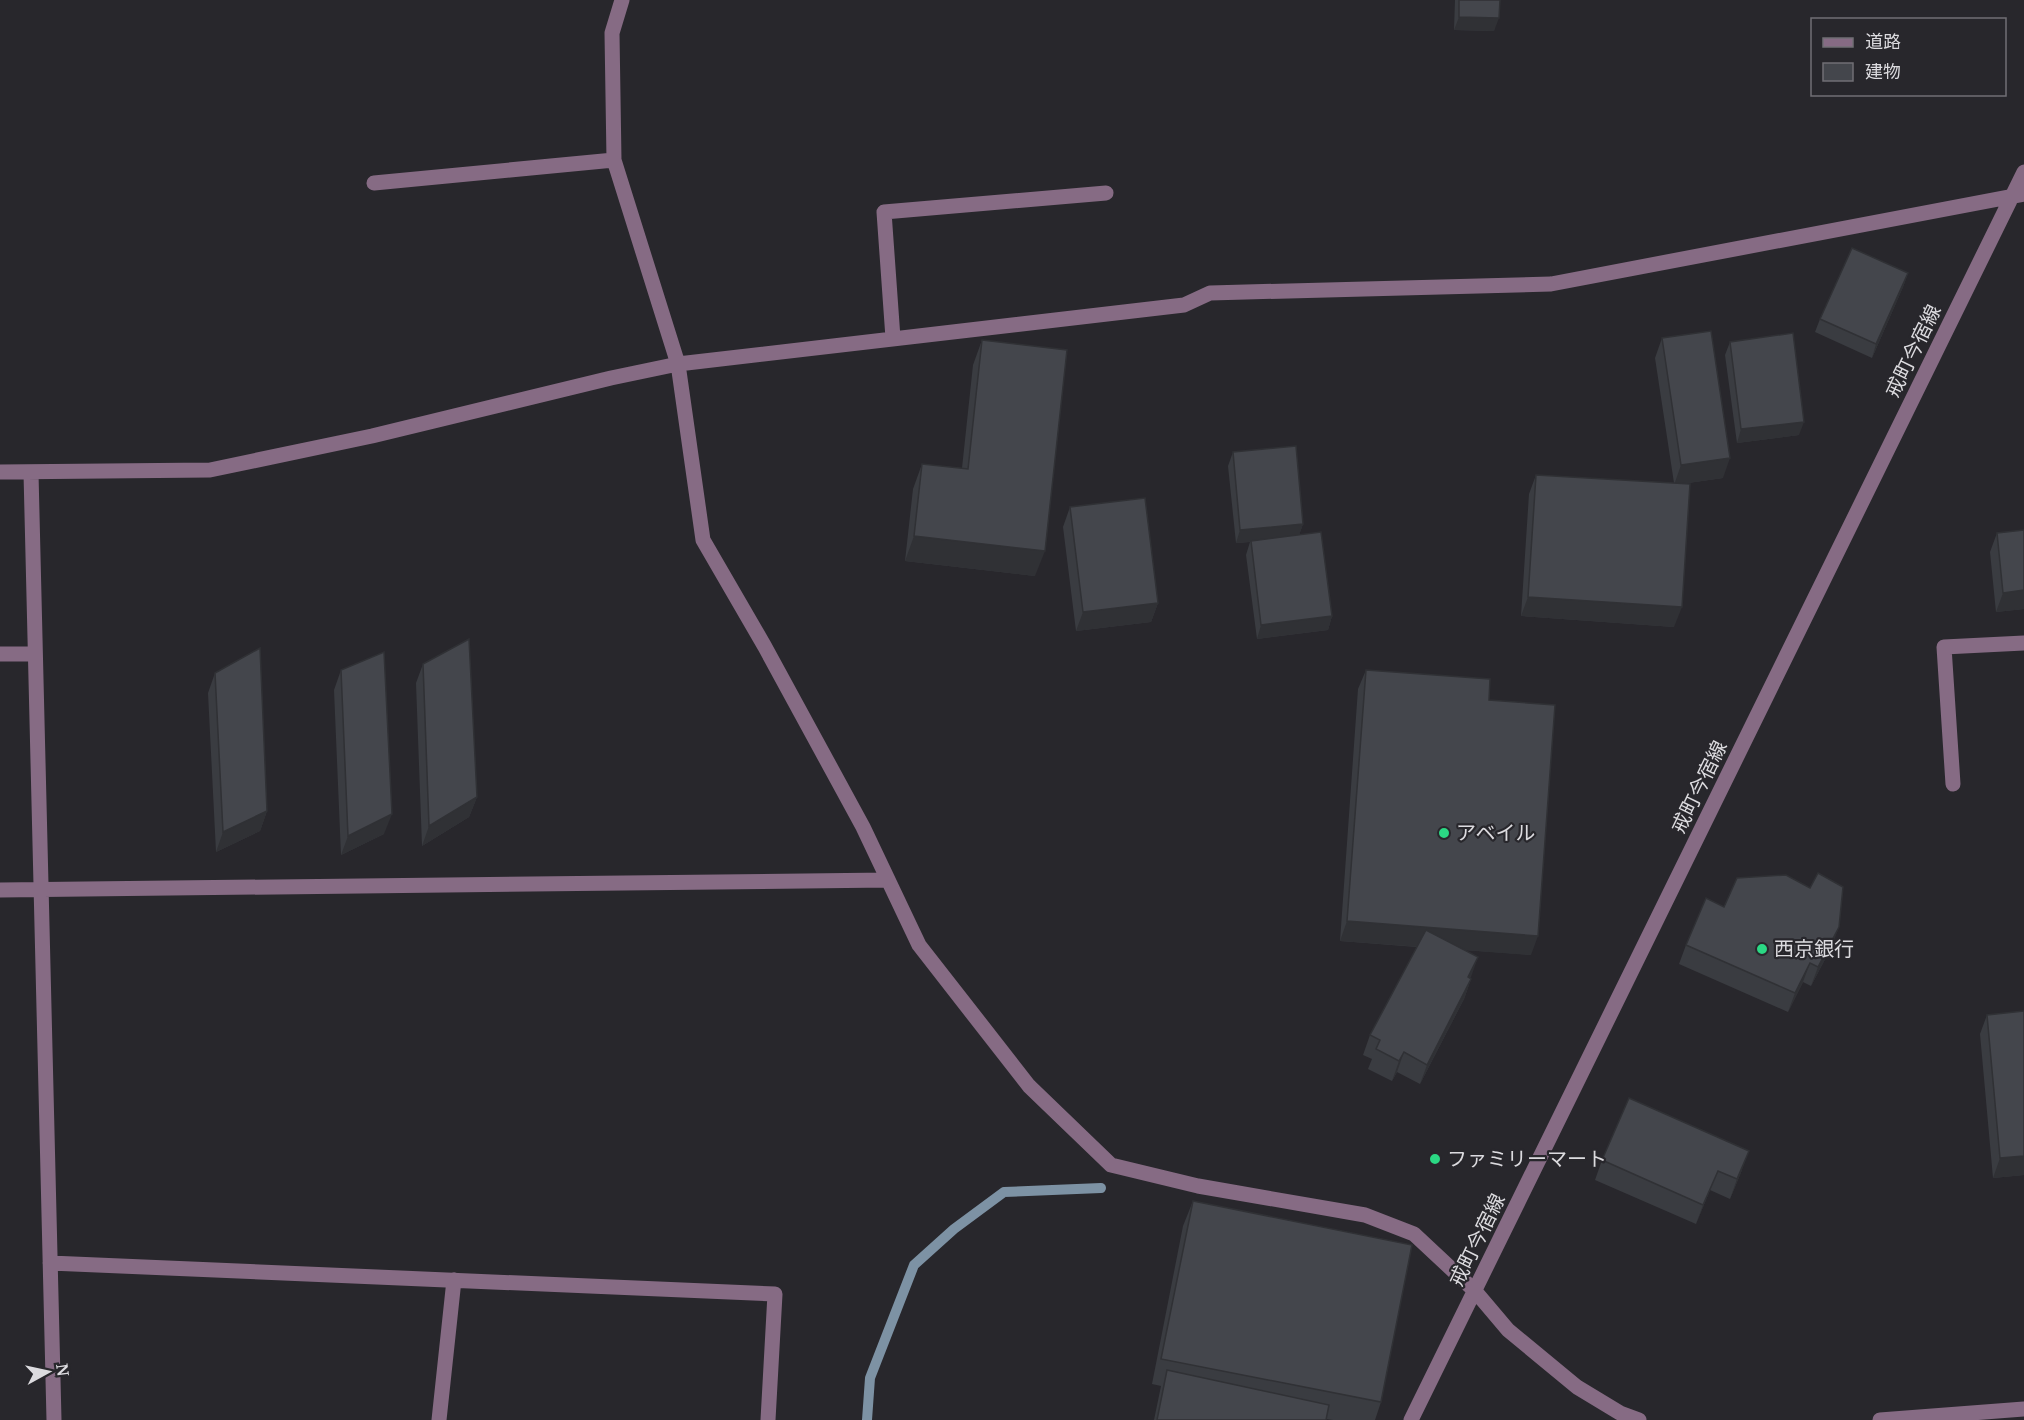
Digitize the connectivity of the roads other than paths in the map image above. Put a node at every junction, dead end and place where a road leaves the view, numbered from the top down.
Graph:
1 (622, 0) edge
2 (614, 160) junction
3 (2024, 172) edge
4 (374, 183) dead end
5 (1106, 193) dead end
6 (2018, 194) edge
7 (893, 338) junction
8 (678, 364) junction
9 (0, 472) edge
10 (32, 473) junction
11 (2024, 644) edge
12 (0, 654) edge
13 (35, 654) junction
14 (1953, 784) dead end
15 (888, 880) junction
16 (40, 889) junction
17 (0, 890) edge
18 (50, 1263) junction
19 (454, 1280) junction
20 (1475, 1292) junction
21 (2024, 1409) edge
22 (1615, 1416) edge
23 (54, 1420) edge
24 (438, 1420) edge
25 (768, 1420) edge
26 (1411, 1420) edge
27 (1640, 1420) edge
28 (1880, 1420) edge

1 - 2 street
2 - 4 street
2 - 8 street
3 - 6 street, 戒町今宿線
5 - 7 street
6 - 7 street
6 - 20 street, 戒町今宿線
7 - 8 street
8 - 10 street
8 - 15 street
9 - 10 street
10 - 13 street
11 - 14 street
12 - 13 street
13 - 16 street
15 - 16 street
15 - 20 street
16 - 17 street
16 - 18 street
18 - 19 street
18 - 23 street
19 - 24 street
19 - 25 street
20 - 22 street
20 - 26 street, 戒町今宿線
21 - 28 street
22 - 27 street

